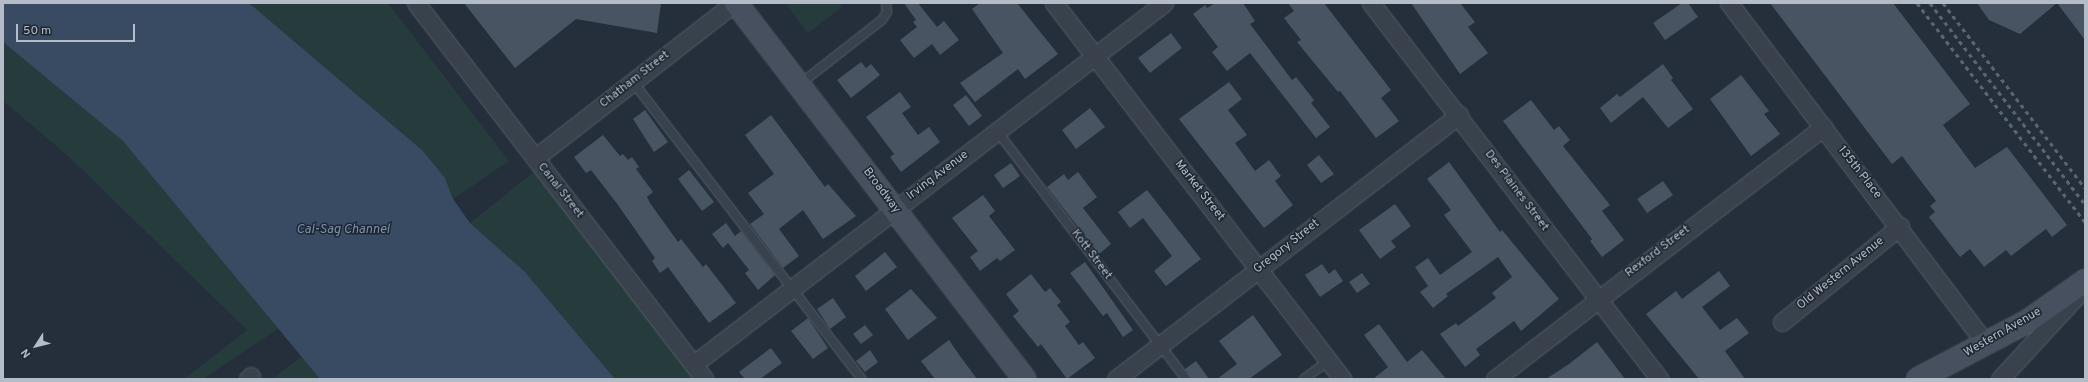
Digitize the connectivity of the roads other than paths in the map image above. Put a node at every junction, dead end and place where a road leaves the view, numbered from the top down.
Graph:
1 (416, 3) edge
2 (735, 3) edge
3 (886, 3) edge
4 (1054, 3) edge
5 (1164, 3) edge
6 (1371, 3) edge
7 (1728, 3) edge
8 (1094, 56) junction
9 (633, 82) junction
10 (799, 84) junction
11 (1458, 115) junction
12 (1824, 127) junction
13 (997, 131) junction
14 (535, 158) junction
15 (894, 209) junction
16 (1900, 226) junction
17 (1259, 268) junction
18 (2085, 281) edge
19 (2085, 287) edge
20 (792, 288) junction
21 (1598, 298) junction
22 (1782, 322) dead end
23 (1160, 345) junction
24 (1987, 345) junction
25 (1329, 360) junction
26 (694, 364) junction
27 (705, 379) edge
28 (862, 379) edge
29 (1025, 379) edge
30 (1116, 379) edge
31 (1186, 379) edge
32 (1304, 379) edge
33 (1343, 379) edge
34 (1495, 379) edge
35 (1660, 379) edge
36 (1918, 379) edge
37 (2000, 379) edge

1 - 14 street, Canal Street
2 - 9 street, Chatham Street
2 - 10 street, Broadway
3 - 10 lane
4 - 8 street, Market Street
5 - 8 street, Irving Avenue
6 - 11 street, Des Plaines Street
7 - 12 street, 135th Place
8 - 13 street, Irving Avenue
8 - 17 street, Market Street
9 - 14 street, Chatham Street
9 - 20 lane
10 - 15 street, Broadway
11 - 17 street, Gregory Street
11 - 21 street, Des Plaines Street
12 - 16 street, 135th Place
12 - 21 street, Rexford Street
13 - 15 street, Irving Avenue
13 - 23 lane, Kott Street
14 - 26 street, Canal Street
15 - 20 street, Irving Avenue
15 - 29 street, Broadway
16 - 22 street, Old Western Avenue
16 - 24 street, 135th Place
17 - 23 street, Gregory Street
17 - 25 street, Market Street
18 - 24 street, Western Avenue
19 - 37 street
20 - 26 street, Irving Avenue
20 - 28 lane
21 - 34 street, Rexford Street
21 - 35 street, Des Plaines Street
23 - 30 street, Gregory Street
23 - 31 lane, Kott Street
24 - 36 street, Western Avenue
25 - 32 lane
25 - 33 street, Market Street
26 - 27 street, Canal Street

